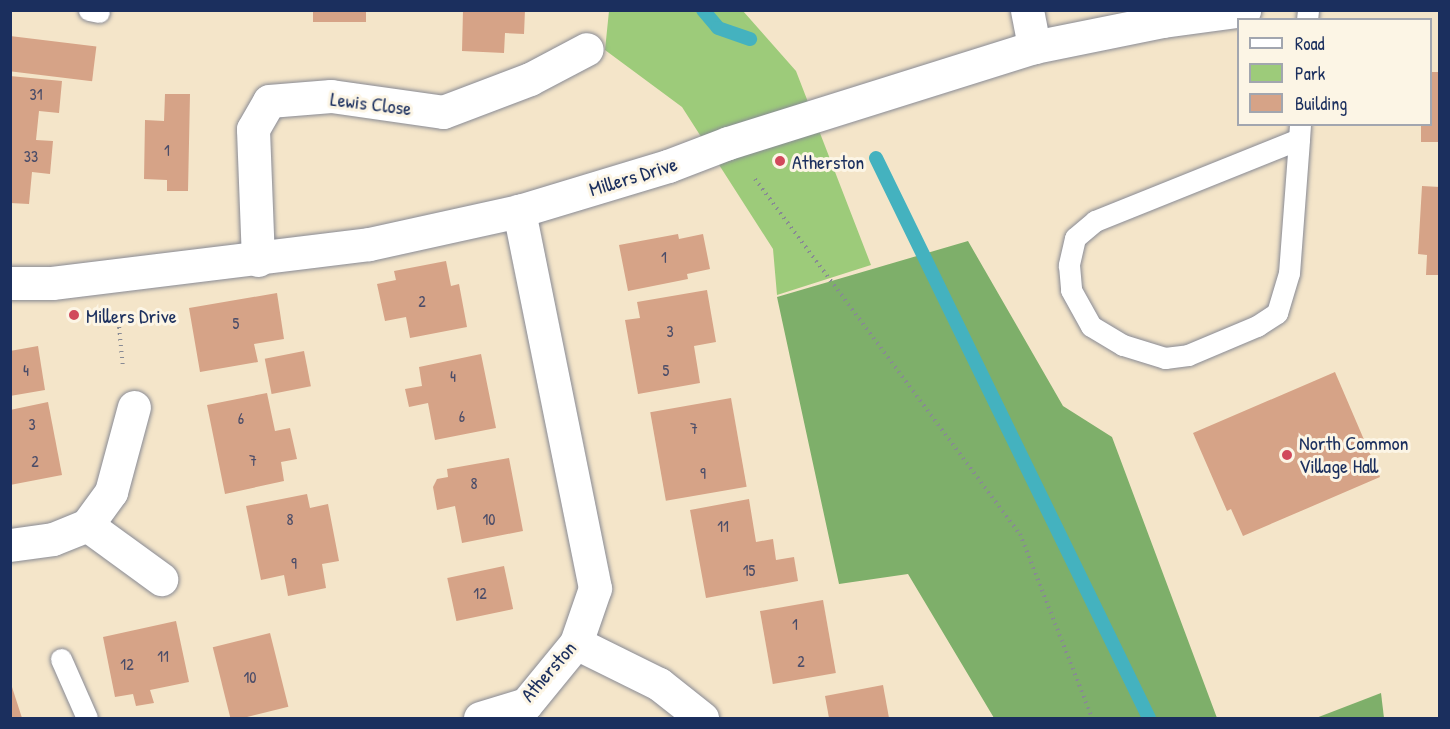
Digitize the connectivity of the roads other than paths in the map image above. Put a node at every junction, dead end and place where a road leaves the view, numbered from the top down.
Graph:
1 (1027, 10) edge
2 (1244, 10) edge
3 (1034, 46) junction
4 (587, 49) dead end
5 (1299, 131) edge
6 (519, 211) junction
7 (258, 260) junction
8 (10, 283) edge
9 (131, 417) road end
10 (87, 525) junction
11 (10, 545) edge
12 (161, 579) dead end
13 (576, 643) junction
14 (61, 659) dead end
15 (87, 718) edge
16 (480, 718) edge
17 (702, 718) edge

1 - 3 street
2 - 3 street, Millers Drive
3 - 6 street, Millers Drive
4 - 7 street, Lewis Close
5 - 5 lane
6 - 7 street, Millers Drive
6 - 13 street, Atherston
7 - 8 street, Millers Drive
9 - 10 street
10 - 11 street
10 - 12 street
13 - 16 street, Atherston
13 - 17 street
14 - 15 lane

